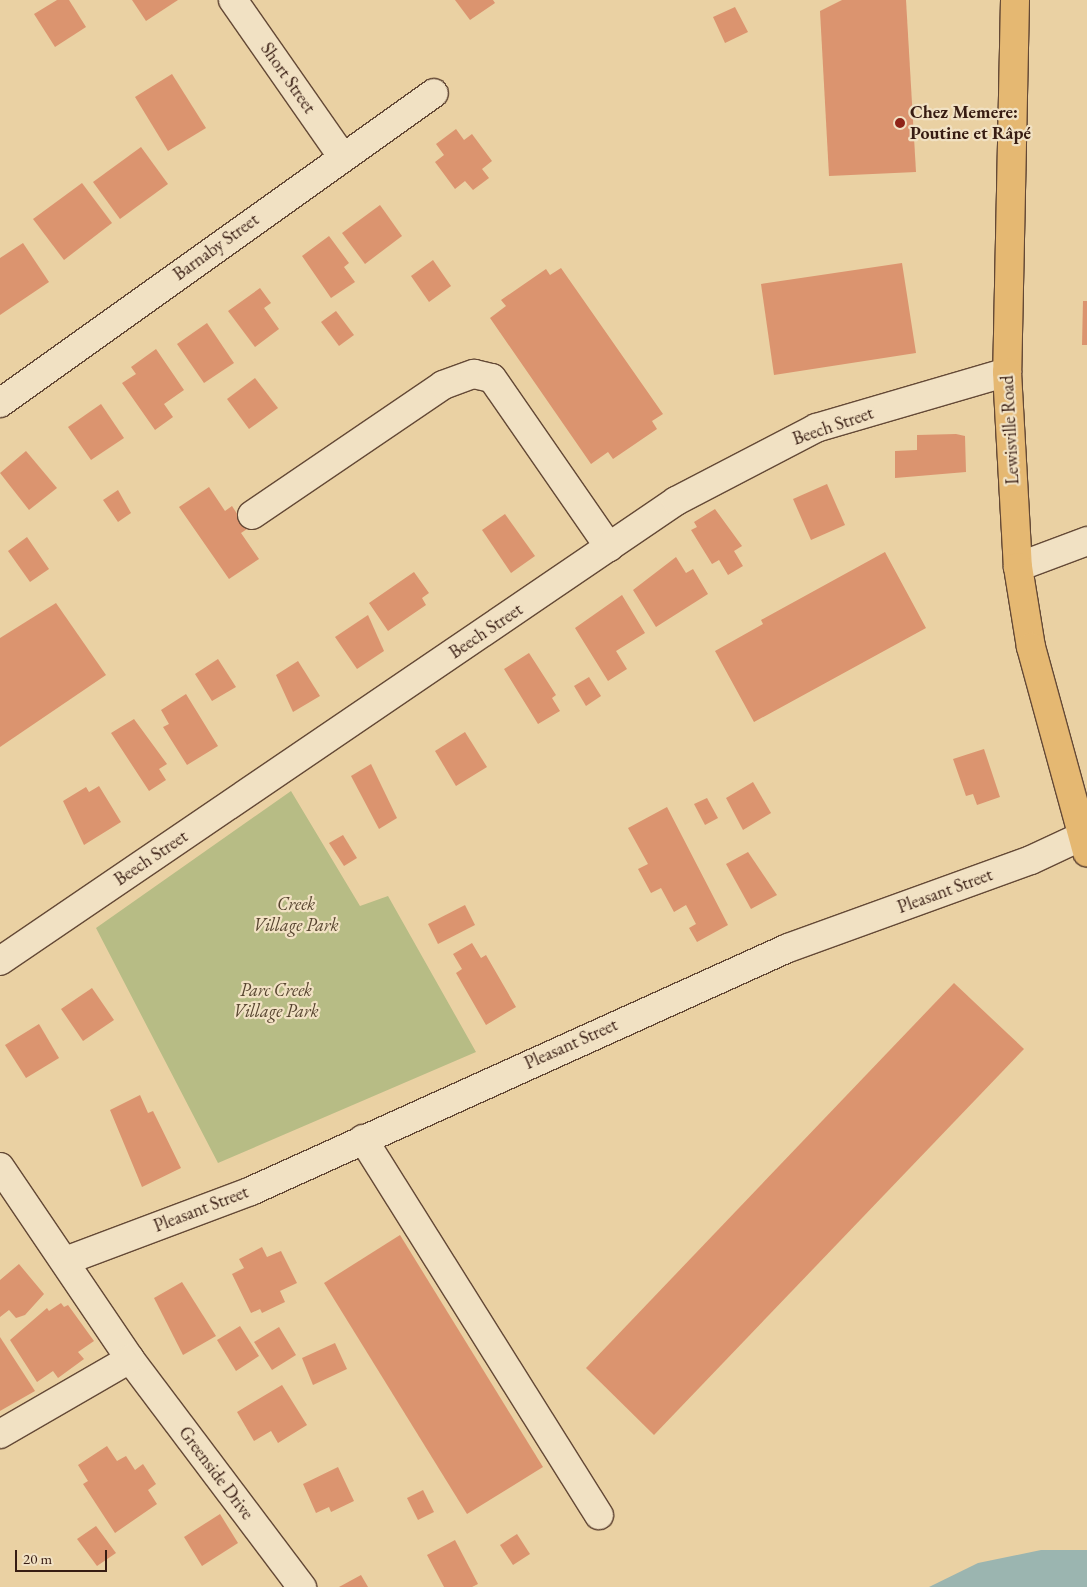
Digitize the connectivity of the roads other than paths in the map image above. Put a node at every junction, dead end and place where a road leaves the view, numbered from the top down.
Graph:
1 (233, 0) edge
2 (1015, 0) edge
3 (434, 92) dead end
4 (342, 156) junction
5 (1007, 372) junction
6 (0, 403) edge
7 (252, 514) dead end
8 (1087, 541) edge
9 (609, 547) junction
10 (1018, 567) junction
11 (1084, 844) edge
12 (0, 961) edge
13 (363, 1139) junction
14 (0, 1168) edge
15 (65, 1261) junction
16 (130, 1359) junction
17 (0, 1434) edge
18 (599, 1515) dead end
19 (302, 1587) edge

1 - 4 street, Short Street
2 - 5 main road, Lewisville Road
3 - 4 street, Barnaby Street
4 - 6 street, Barnaby Street
5 - 9 street, Beech Street
5 - 10 main road, Lewisville Road
7 - 9 street
8 - 10 street
9 - 12 street, Beech Street
10 - 11 main road, Lewisville Road
11 - 13 street, Pleasant Street
13 - 15 street, Pleasant Street
13 - 18 street
14 - 15 street
15 - 16 street
16 - 17 street
16 - 19 street, Greenside Drive

